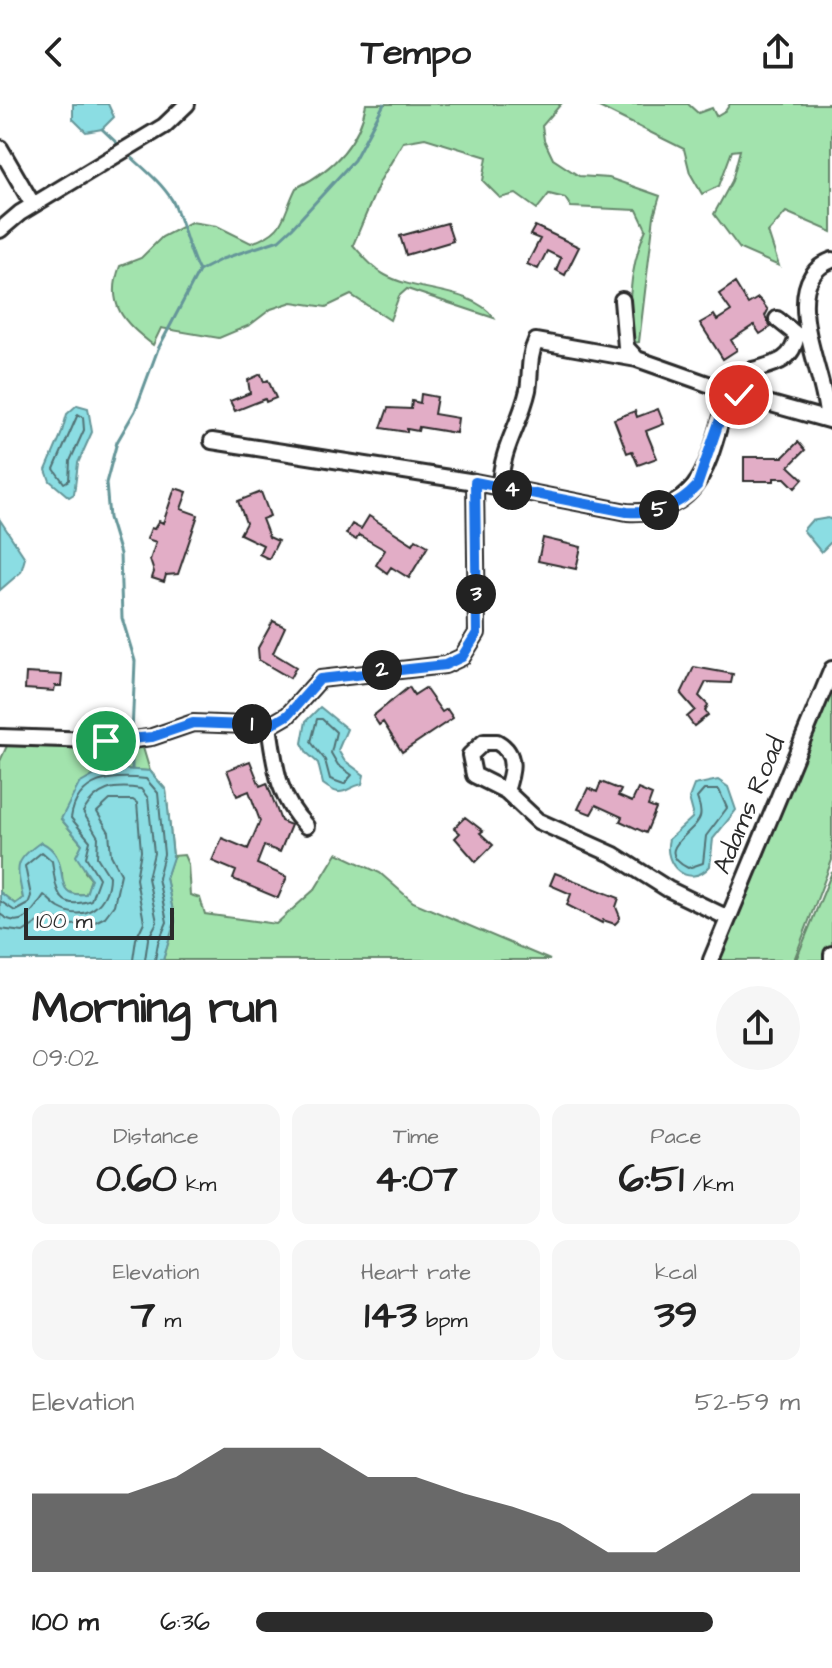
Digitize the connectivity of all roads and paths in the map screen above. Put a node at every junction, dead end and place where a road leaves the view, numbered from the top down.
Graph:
1 (187, 104) edge
2 (0, 148) edge
3 (33, 205) junction
4 (0, 230) edge
5 (832, 260) edge
6 (622, 300) dead end
7 (777, 319) dead end
8 (637, 359) junction
9 (739, 395) junction
10 (829, 420) edge
11 (212, 441) dead end
12 (475, 482) junction
13 (500, 487) junction
14 (832, 669) edge
15 (269, 726) junction
16 (0, 737) edge
17 (506, 791) dead end
18 (306, 826) dead end
19 (728, 918) junction
20 (832, 954) edge
21 (711, 960) edge
22 (832, 960) edge

1 - 3 street
2 - 3 street
3 - 4 street
5 - 10 street
6 - 8 street
7 - 9 street
8 - 9 street
8 - 13 street
9 - 10 street
9 - 13 street
11 - 12 street
12 - 13 street
12 - 15 street
14 - 19 street, Adams Road
15 - 16 street
15 - 18 street
17 - 19 street
19 - 21 street, Adams Road
20 - 22 street

